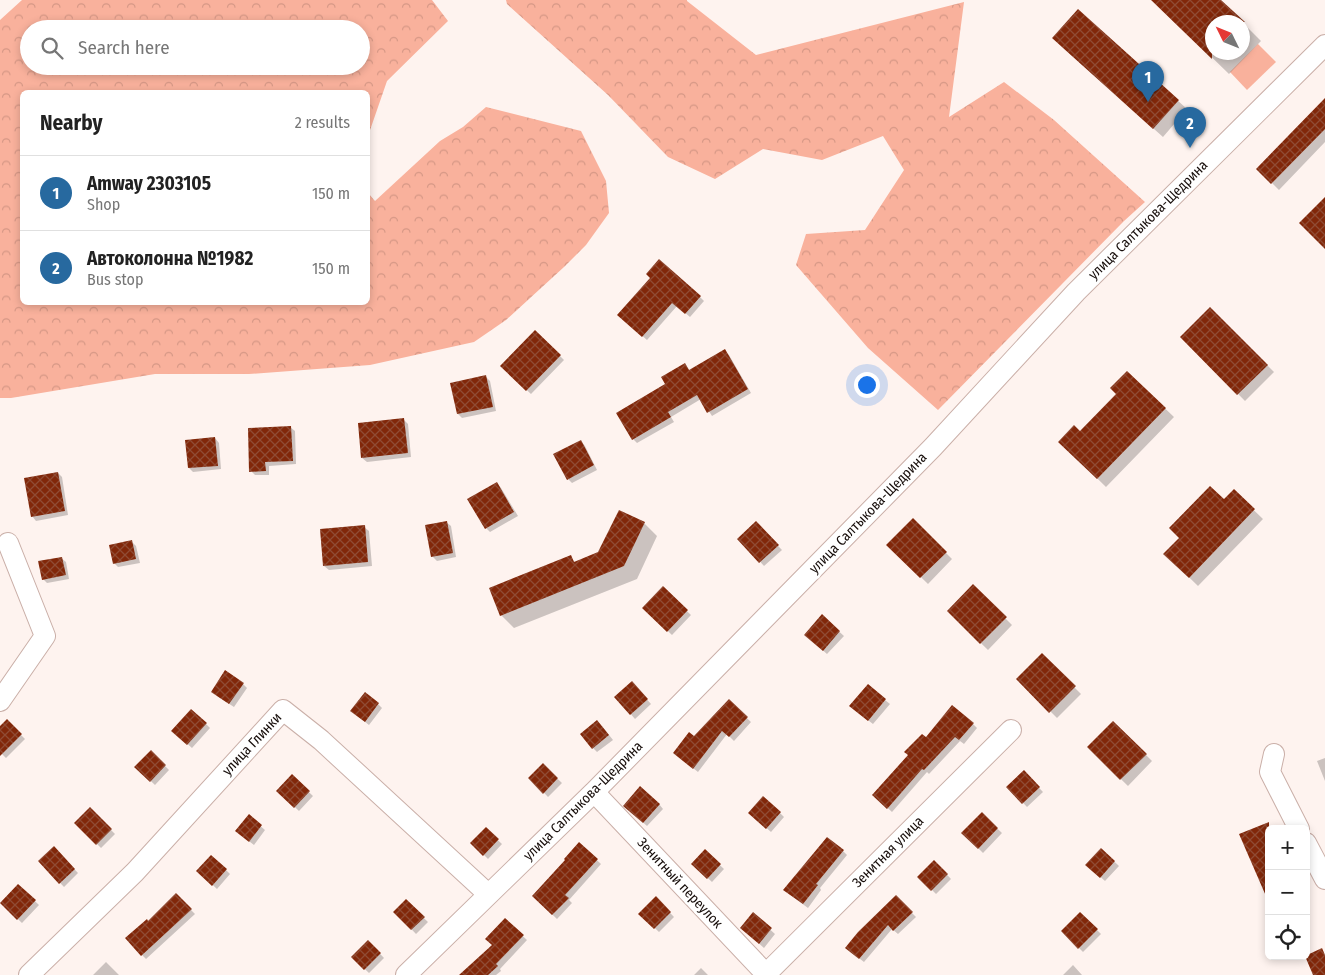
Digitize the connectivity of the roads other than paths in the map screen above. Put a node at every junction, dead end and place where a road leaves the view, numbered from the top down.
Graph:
1 (1325, 46) edge
2 (8, 543) dead end
3 (0, 701) edge
4 (1011, 730) dead end
5 (1274, 754) dead end
6 (594, 792) junction
7 (1297, 825) edge
8 (1310, 851) edge
9 (1325, 879) edge
10 (488, 894) junction
11 (29, 975) edge
12 (406, 975) edge
13 (766, 975) edge

1 - 6 street, улица Салтыкова-Щедрина
2 - 3 street
4 - 13 street, Зенитная улица
5 - 7 street
6 - 10 street, улица Салтыкова-Щедрина
6 - 13 street, Зенитный переулок
8 - 9 street
10 - 11 street, улица Глинки
10 - 12 street, улица Салтыкова-Щедрина

